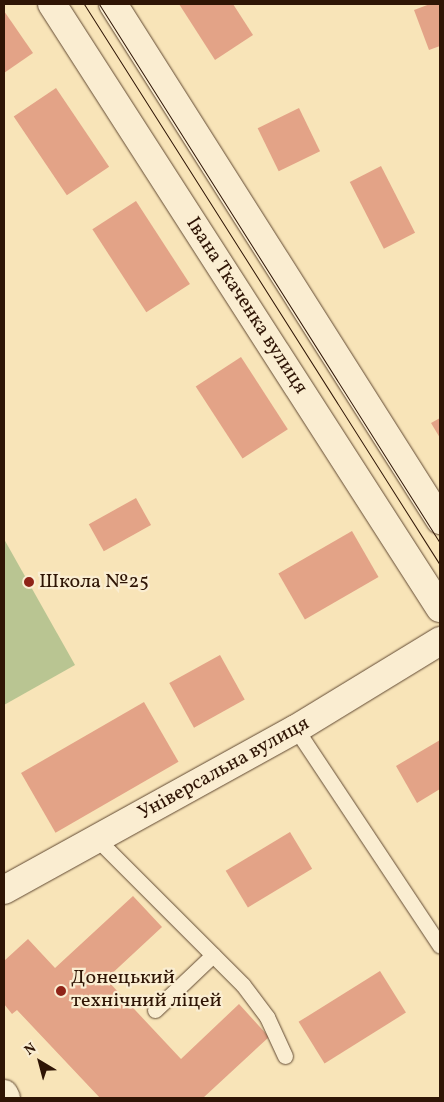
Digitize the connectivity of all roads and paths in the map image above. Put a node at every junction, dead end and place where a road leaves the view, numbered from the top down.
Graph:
1 (52, 4) edge
2 (113, 4) edge
3 (440, 520) edge
4 (440, 608) edge
5 (440, 642) edge
6 (296, 729) junction
7 (97, 839) junction
8 (4, 890) edge
9 (440, 946) edge
10 (213, 955) junction
11 (155, 1010) dead end
12 (285, 1056) dead end
13 (4, 1094) edge
14 (6, 1098) edge

1 - 4 main road, Івана Ткаченка вулиця
2 - 3 main road
5 - 6 main road, Універсальна вулиця
6 - 7 main road, Універсальна вулиця
6 - 9 lane
7 - 8 main road, Універсальна вулиця
7 - 10 lane
10 - 11 lane
10 - 12 lane
13 - 14 main road

